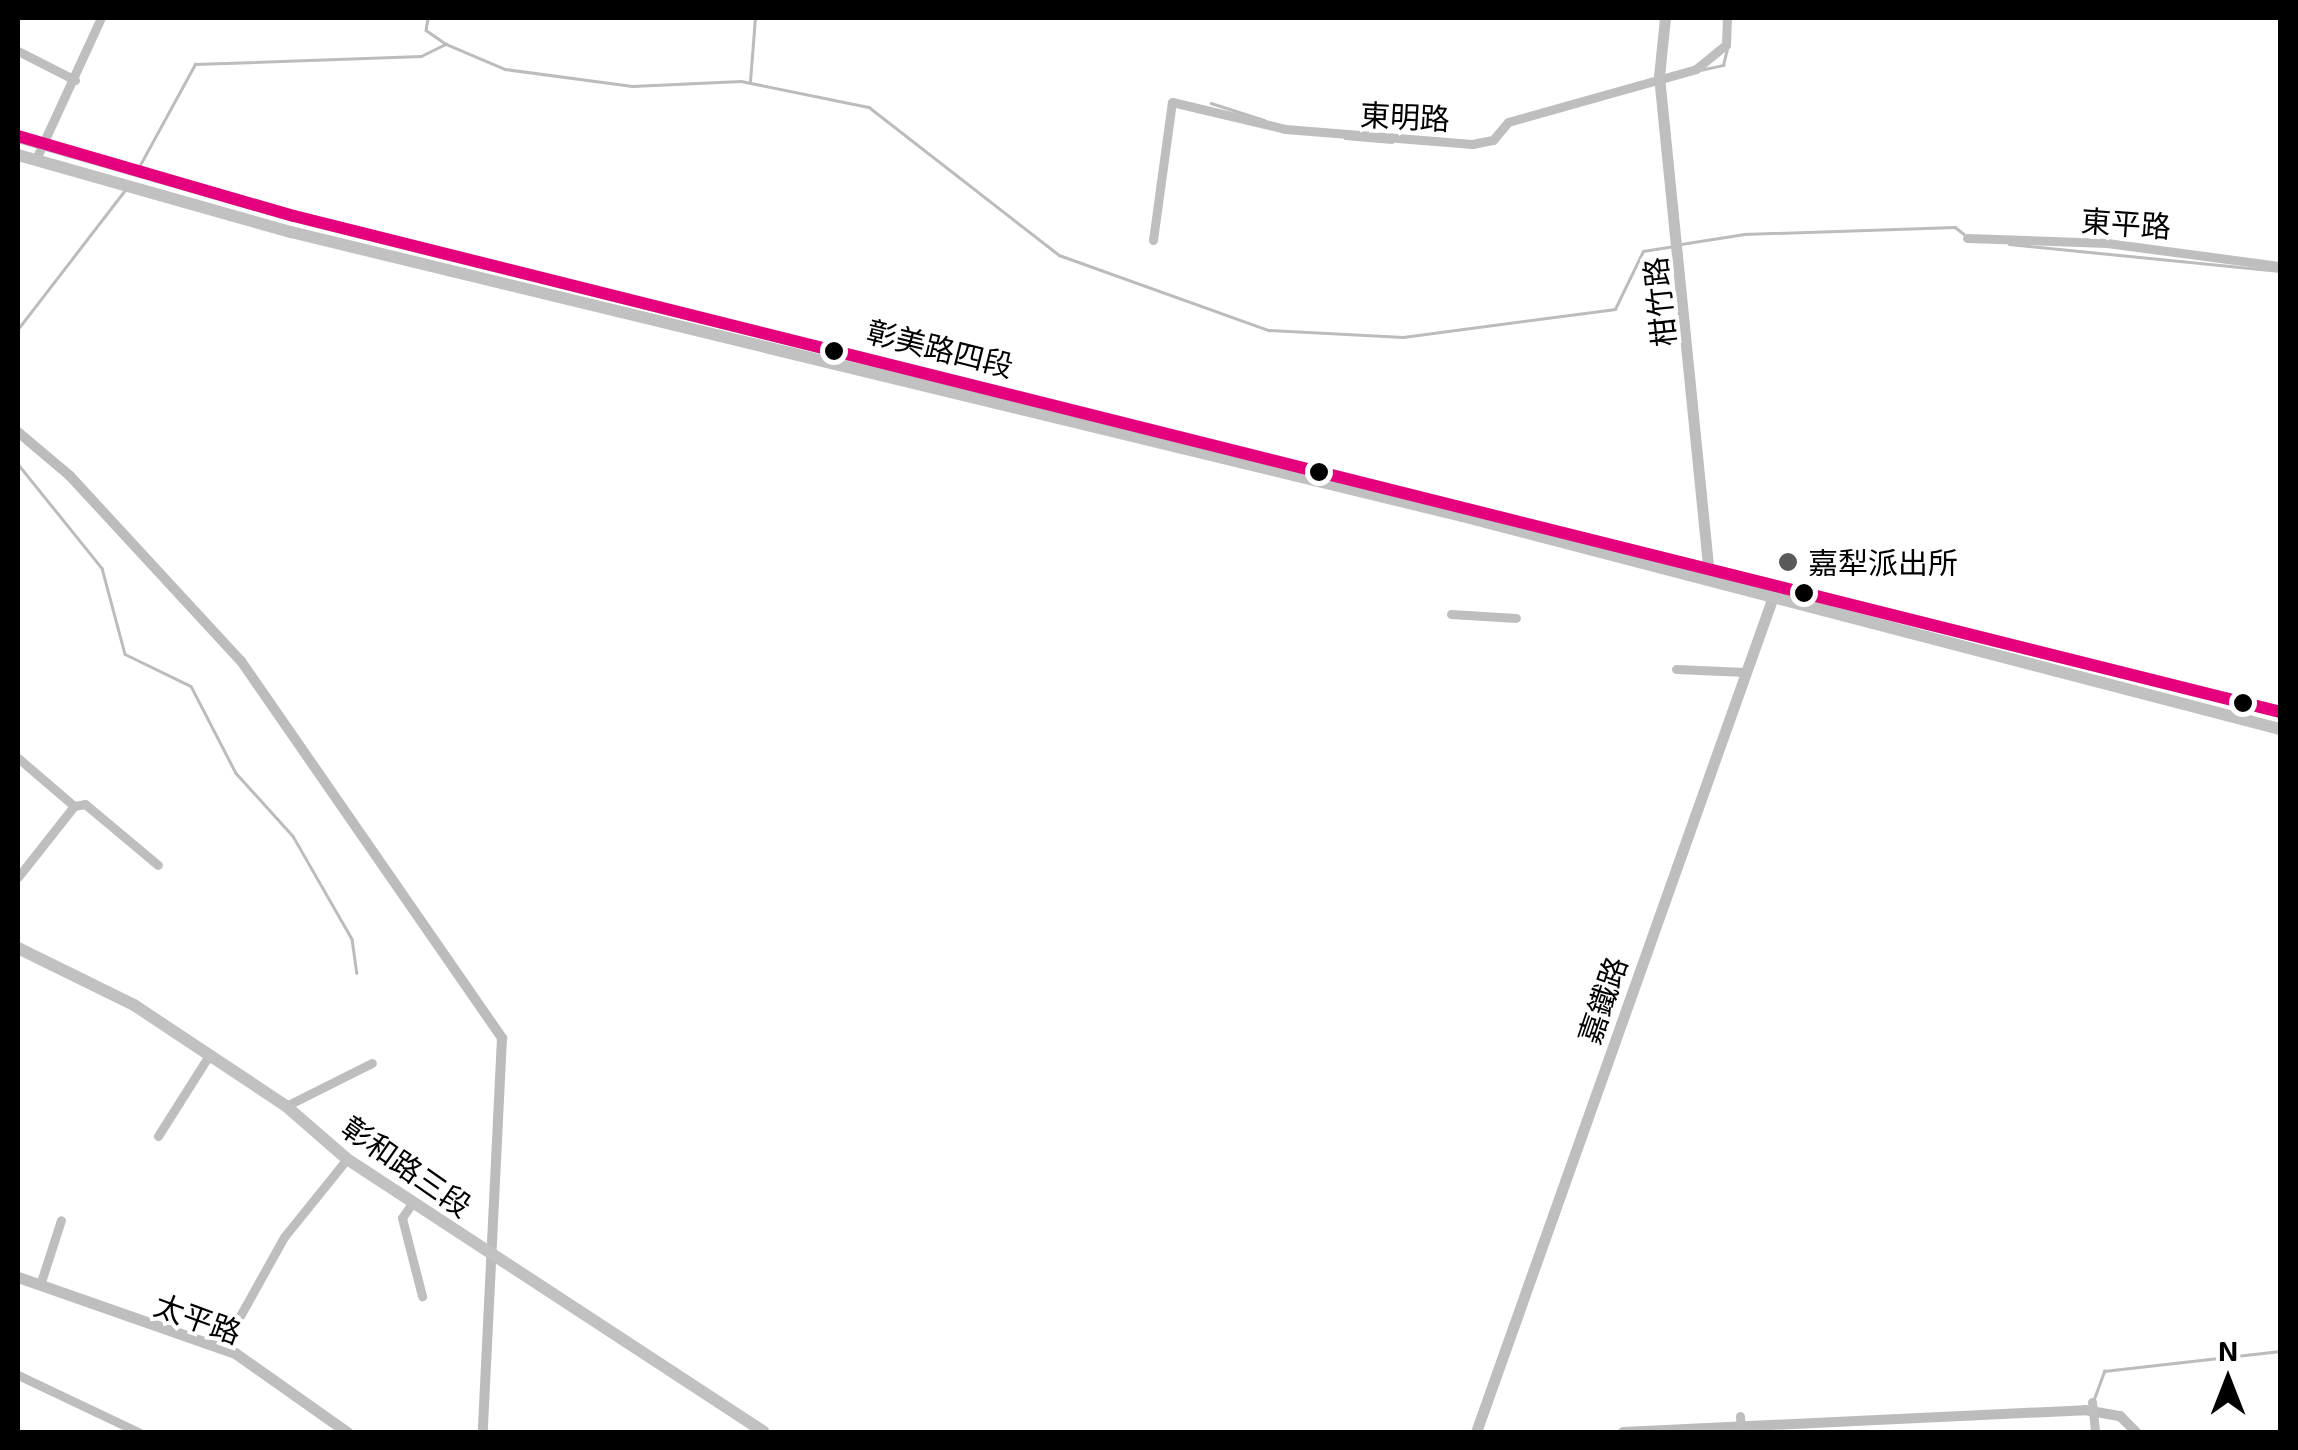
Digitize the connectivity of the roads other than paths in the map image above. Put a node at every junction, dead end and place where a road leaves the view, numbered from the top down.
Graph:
1 (101, 18) edge
2 (1665, 18) edge
3 (1727, 18) edge
4 (18, 50) edge
5 (1660, 76) junction
6 (75, 80) junction
7 (18, 137) edge
8 (42, 143) junction
9 (18, 155) edge
10 (36, 159) junction
11 (294, 216) junction
12 (291, 232) junction
13 (1968, 238) dead end
14 (1153, 240) dead end
15 (488, 264) junction
16 (2280, 266) edge
17 (487, 282) junction
18 (1709, 573) junction
19 (1775, 591) junction
20 (1451, 614) dead end
21 (1516, 618) dead end
22 (1676, 668) dead end
23 (1745, 672) junction
24 (2280, 712) edge
25 (2280, 729) edge
26 (18, 758) edge
27 (74, 806) junction
28 (158, 865) dead end
29 (18, 876) edge
30 (18, 948) edge
31 (208, 1056) junction
32 (372, 1063) dead end
33 (286, 1106) junction
34 (158, 1136) dead end
35 (347, 1159) junction
36 (414, 1202) junction
37 (61, 1220) dead end
38 (18, 1277) edge
39 (40, 1285) junction
40 (422, 1296) dead end
41 (240, 1316) dead end
42 (18, 1375) edge
43 (2092, 1402) dead end
44 (2096, 1428) edge
45 (1476, 1431) edge
46 (138, 1432) edge
47 (347, 1432) edge
48 (764, 1432) edge

1 - 6 street
2 - 5 street, 柑竹路
3 - 5 street, 東明路
4 - 6 street
5 - 14 street, 東明路
5 - 18 street, 柑竹路
6 - 8 street
7 - 8 main road, 彰美路四段
8 - 10 street
8 - 11 main road, 彰美路四段
9 - 10 main road, 彰美路四段
10 - 12 main road, 彰美路四段
11 - 12 main road
11 - 15 main road, 彰美路四段
12 - 17 main road, 彰美路四段
13 - 16 street, 東平路
15 - 17 main road
15 - 18 main road, 彰美路四段
17 - 18 main road, 彰美路四段
18 - 19 main road
19 - 23 street, 嘉鐵路
19 - 24 main road
19 - 25 main road
20 - 21 street
22 - 23 street
23 - 45 street, 嘉鐵路
26 - 27 street
27 - 28 street
27 - 29 street
30 - 31 main road, 彰和路三段
31 - 33 main road, 彰和路三段
31 - 34 street
32 - 33 street
33 - 35 main road, 彰和路三段
35 - 36 main road, 彰和路三段
35 - 41 street
36 - 40 street
36 - 48 main road, 彰和路三段
37 - 39 street
38 - 39 street, 太平路
39 - 47 street, 太平路
42 - 46 street
43 - 44 street

